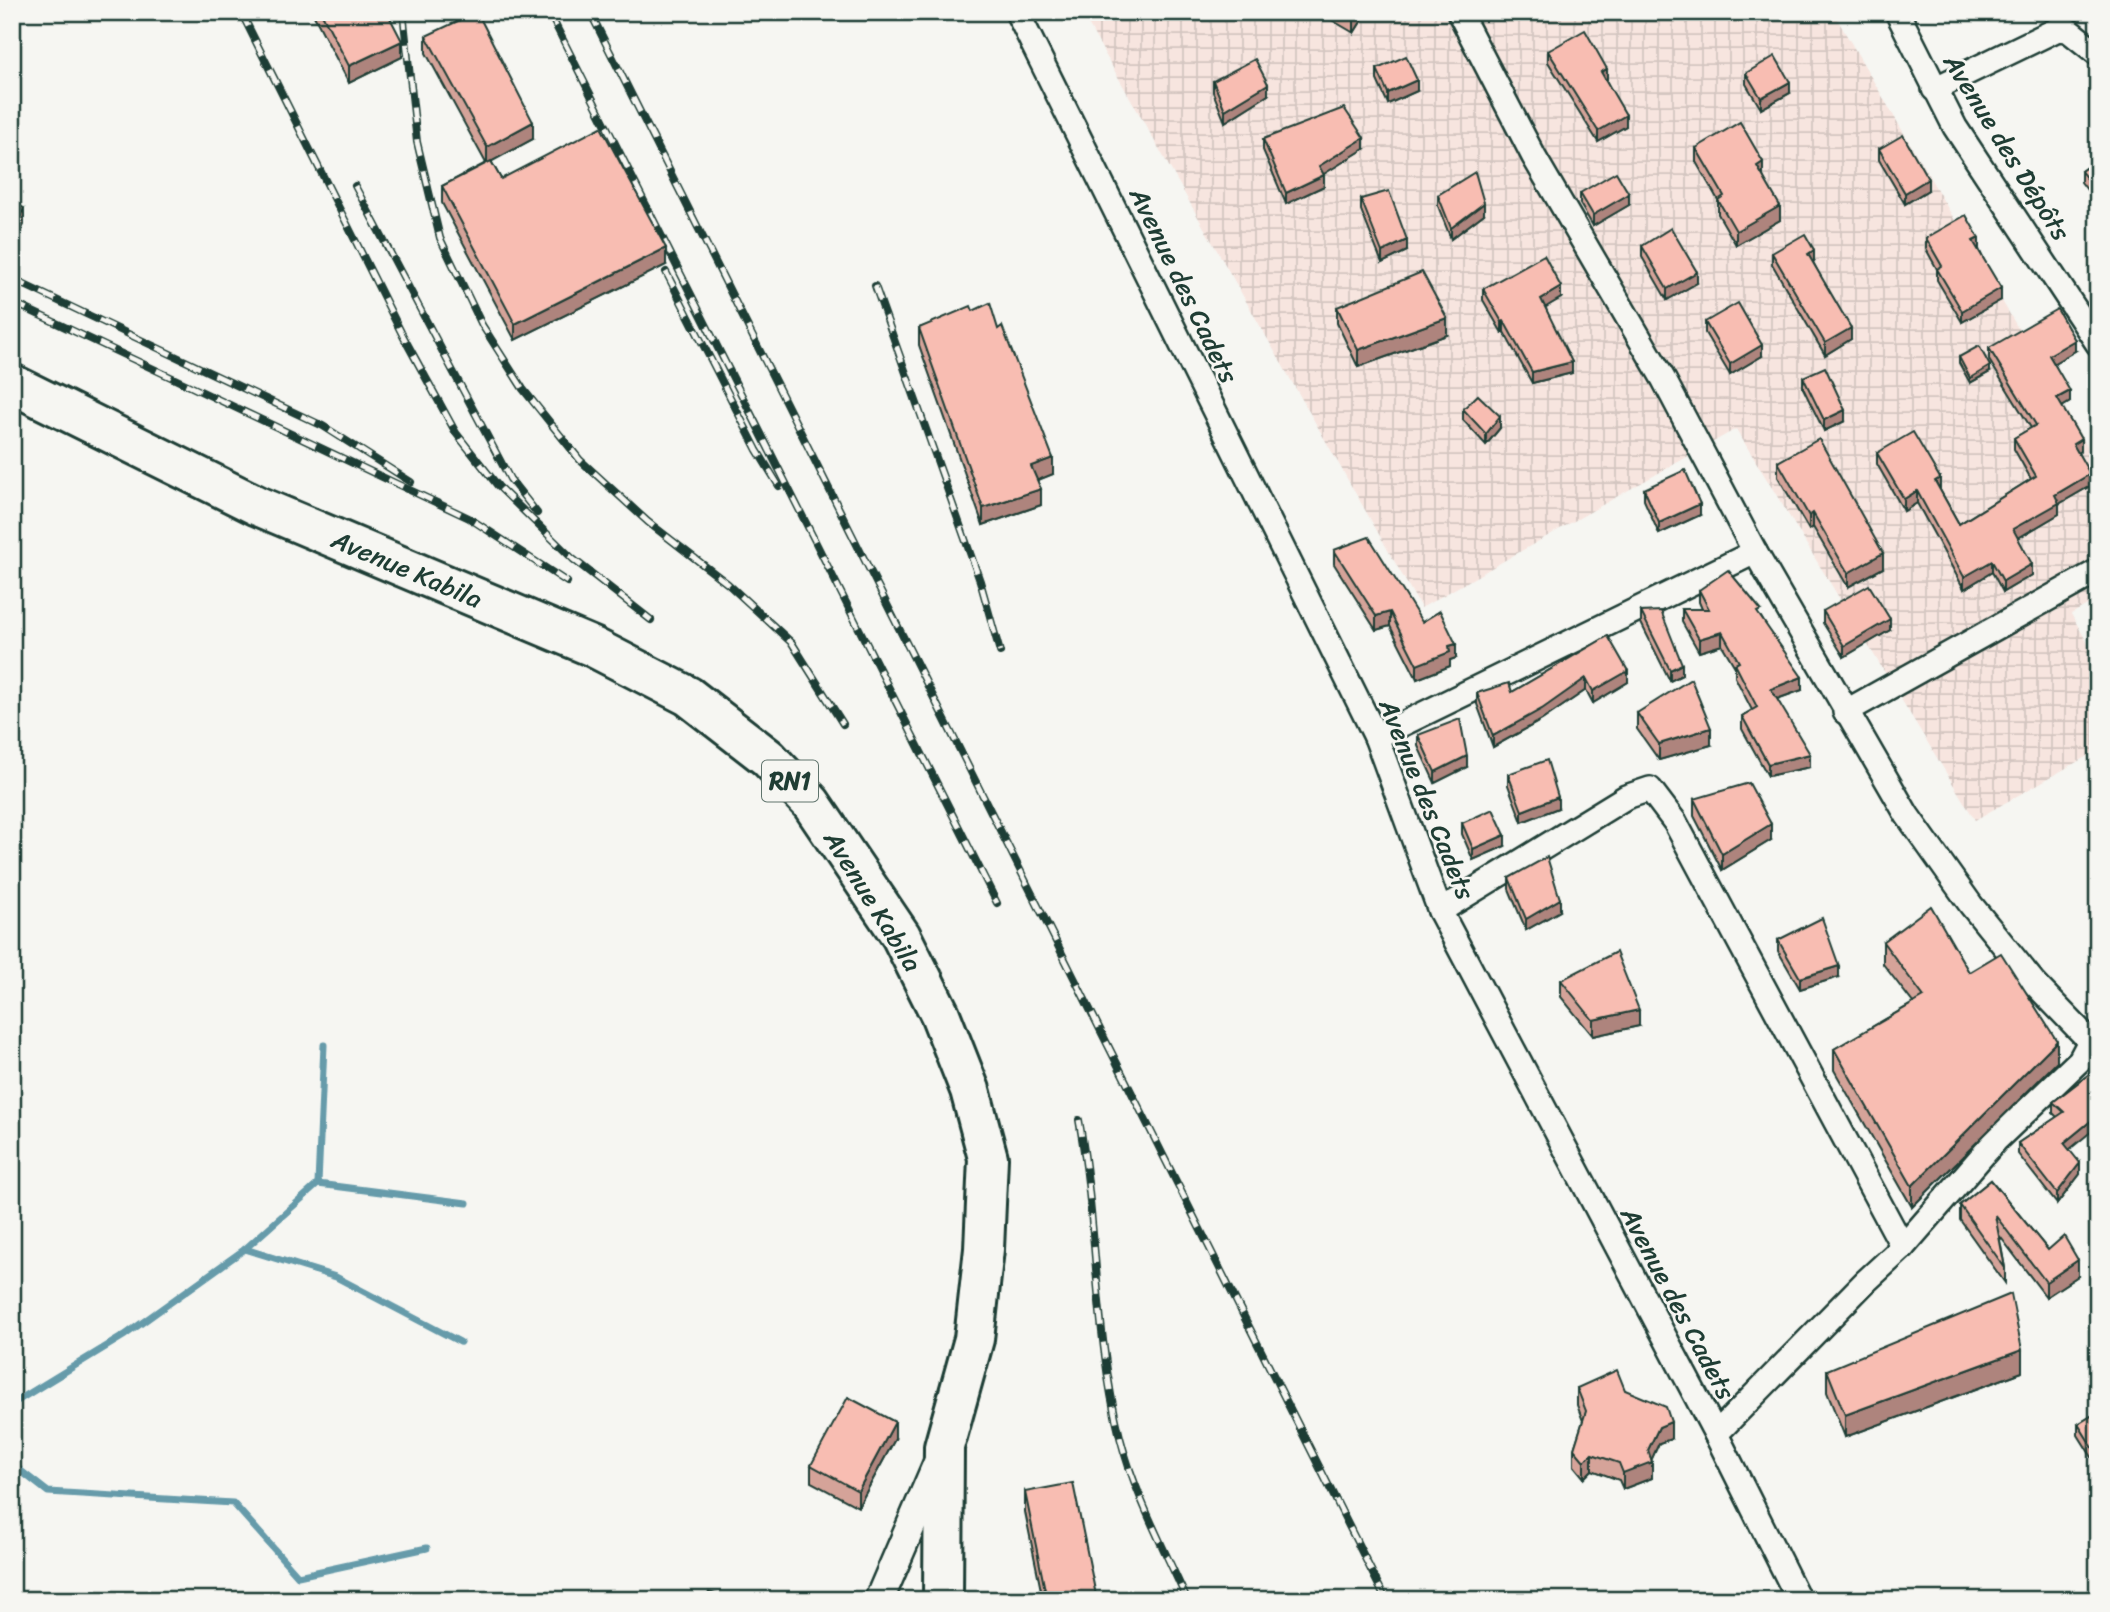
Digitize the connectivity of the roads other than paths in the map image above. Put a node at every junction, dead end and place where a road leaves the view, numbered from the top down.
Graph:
1 (1017, 12) edge
2 (1459, 12) edge
3 (1897, 12) edge
4 (2098, 54) edge
5 (1934, 89) junction
6 (2098, 344) edge
7 (12, 384) edge
8 (1755, 552) junction
9 (2098, 572) edge
10 (1845, 712) junction
11 (1376, 737) junction
12 (1440, 911) junction
13 (2094, 1040) edge
14 (1903, 1247) junction
15 (1716, 1434) junction
16 (944, 1447) junction
17 (879, 1600) edge
18 (943, 1600) edge
19 (1799, 1600) edge

1 - 11 street, Avenue des Cadets
2 - 8 street
3 - 5 street, Avenue des Dépôts
4 - 5 street
5 - 6 street, Avenue des Dépôts
7 - 16 highway, Avenue Kabila / RN1
8 - 10 street
8 - 11 street
9 - 10 street
10 - 13 street
11 - 12 street, Avenue des Cadets
12 - 14 street
12 - 15 street, Avenue des Cadets
13 - 14 street
14 - 15 street
15 - 19 street, Avenue des Cadets
16 - 17 street
16 - 18 highway, Avenue Kabila / RN1

